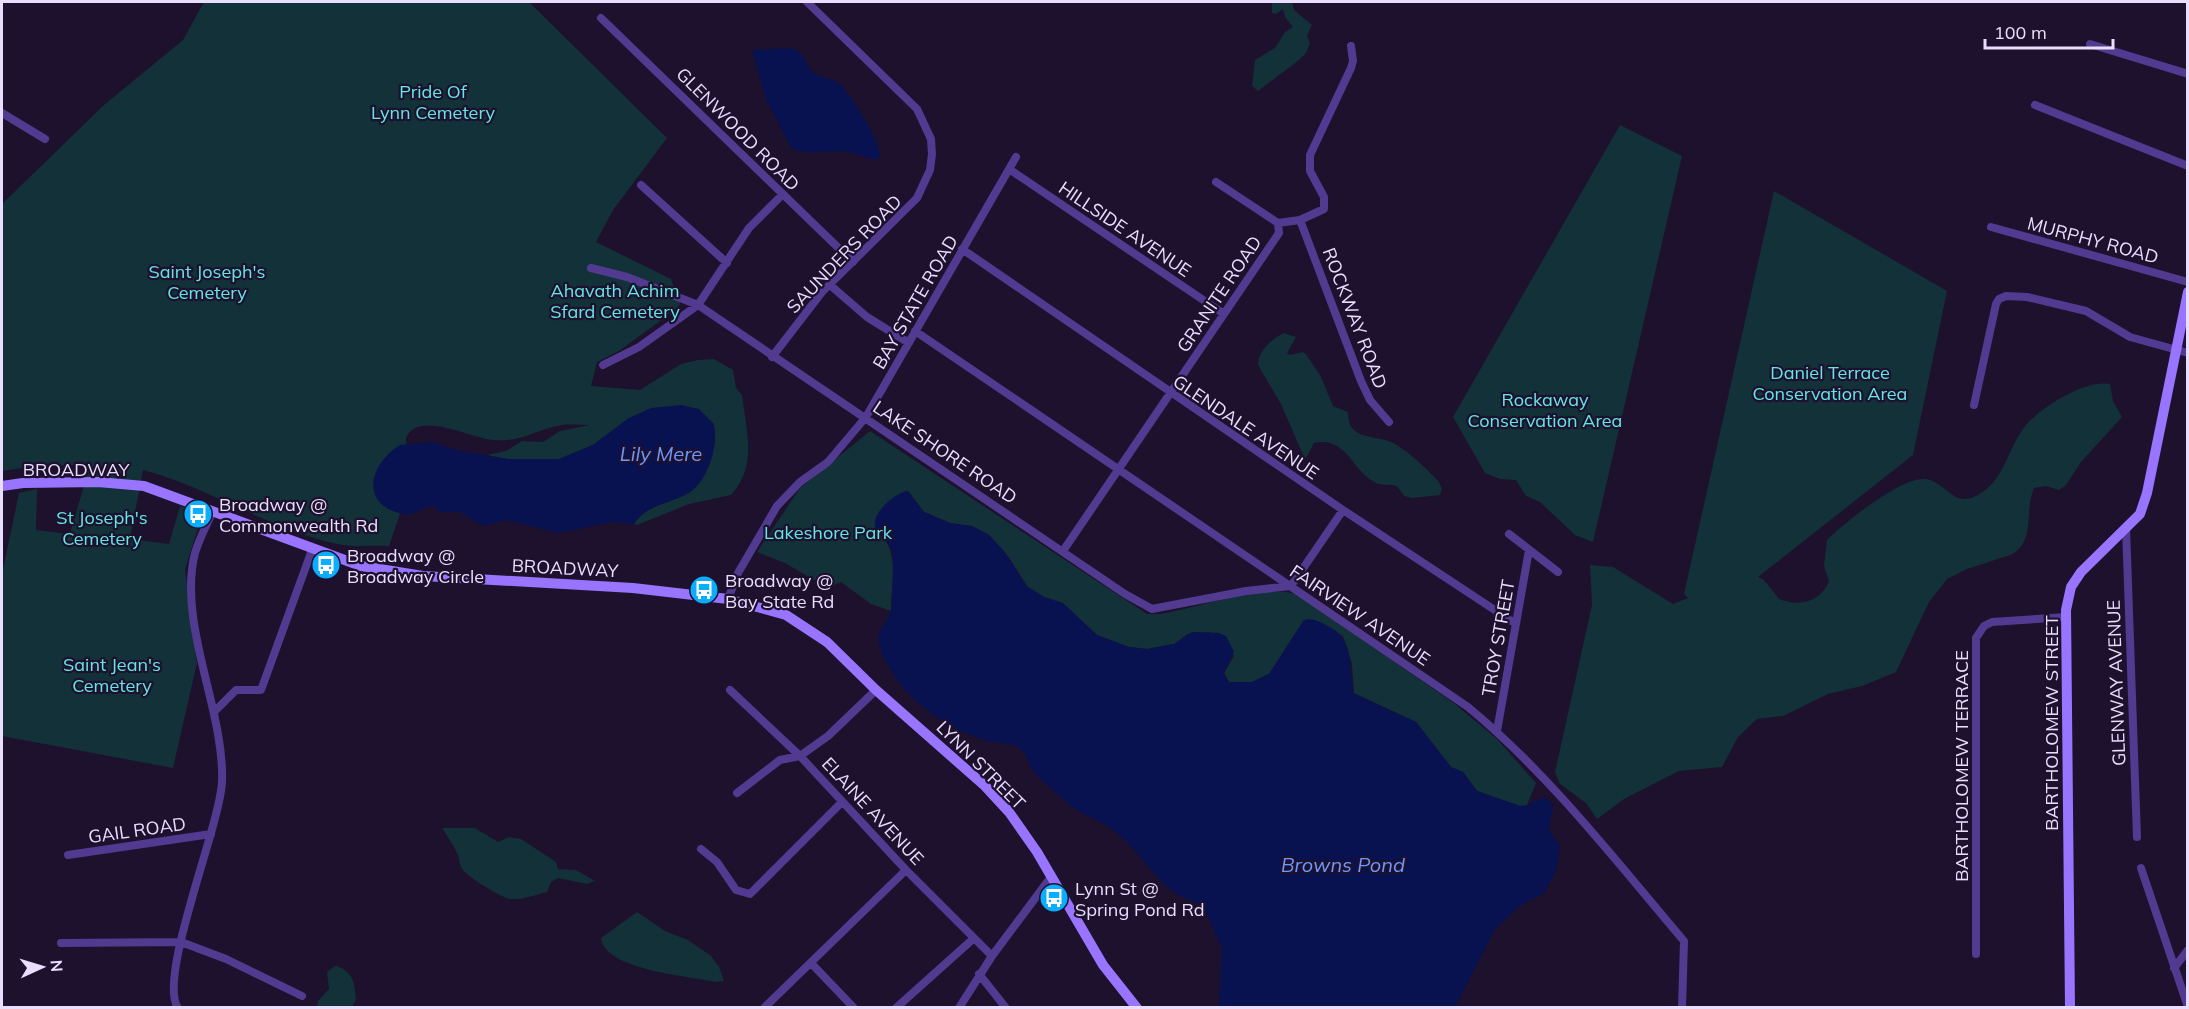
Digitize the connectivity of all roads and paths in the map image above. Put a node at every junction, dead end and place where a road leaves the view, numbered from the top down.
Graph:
1 (807, 2) edge
2 (601, 18) dead end
3 (2090, 44) dead end
4 (1351, 46) dead end
5 (2187, 74) edge
6 (2035, 105) dead end
7 (2, 113) edge
8 (45, 139) dead end
9 (1016, 157) dead end
10 (2187, 166) edge
11 (1009, 169) junction
12 (1216, 182) dead end
13 (641, 185) dead end
14 (783, 194) junction
15 (1300, 220) junction
16 (1278, 223) junction
17 (1991, 227) dead end
18 (962, 249) junction
19 (853, 262) junction
20 (727, 263) junction
21 (591, 268) dead end
22 (2187, 282) edge
23 (830, 285) junction
24 (2187, 292) edge
25 (698, 305) junction
26 (1224, 314) junction
27 (915, 331) junction
28 (909, 343) junction
29 (2176, 349) junction
30 (2187, 353) edge
31 (772, 357) junction
32 (603, 365) dead end
33 (1170, 393) junction
34 (1974, 405) dead end
35 (866, 417) junction
36 (1389, 422) dead end
37 (1119, 469) junction
38 (2, 486) edge
39 (1343, 510) junction
40 (213, 511) junction
41 (2126, 528) junction
42 (1509, 534) dead end
43 (312, 550) junction
44 (1529, 550) junction
45 (1064, 551) junction
46 (1558, 572) dead end
47 (1291, 586) junction
48 (728, 599) junction
49 (746, 604) joint
50 (2066, 617) junction
51 (1516, 624) junction
52 (730, 690) dead end
53 (876, 690) junction
54 (214, 712) junction
55 (1497, 731) junction
56 (800, 756) junction
57 (737, 793) dead end
58 (842, 802) junction
59 (211, 834) junction
60 (2137, 837) dead end
61 (700, 849) dead end
62 (68, 855) dead end
63 (2141, 868) dead end
64 (906, 870) junction
65 (1051, 877) junction
66 (973, 939) junction
67 (181, 942) junction
68 (61, 943) dead end
69 (2187, 950) edge
70 (1976, 954) dead end
71 (992, 956) junction
72 (811, 963) junction
73 (2174, 968) junction
74 (980, 974) junction
75 (302, 996) dead end
76 (2187, 1007) edge
77 (178, 1008) edge
78 (764, 1008) edge
79 (854, 1008) edge
80 (896, 1008) edge
81 (959, 1008) edge
82 (1006, 1008) edge
83 (1137, 1008) edge
84 (1682, 1008) edge
85 (2070, 1008) edge

1 - 19 street, SAUNDERS ROAD
2 - 14 street, GLENWOOD ROAD
3 - 5 street
4 - 15 street, GRANITE ROAD
6 - 10 street
7 - 8 street
9 - 11 street, BAY STATE ROAD
11 - 18 street, BAY STATE ROAD
11 - 26 street, HILLSIDE AVENUE
12 - 16 street
13 - 20 street
14 - 19 street, GLENWOOD ROAD
14 - 20 street
15 - 16 street, GRANITE ROAD
15 - 36 street, ROCKWAY ROAD
16 - 26 street, GRANITE ROAD
17 - 22 street, MURPHY ROAD
18 - 27 street, BAY STATE ROAD
18 - 33 street, GLENDALE AVENUE
19 - 23 street, SAUNDERS ROAD
20 - 25 street
21 - 25 street, LAKE SHORE ROAD
23 - 28 street
23 - 31 street, SAUNDERS ROAD
24 - 29 main road, BARTHOLOMEW STREET
25 - 31 street, LAKE SHORE ROAD
25 - 32 street
26 - 33 street, GRANITE ROAD
27 - 28 street, BAY STATE ROAD
27 - 37 street, FAIRVIEW AVENUE
28 - 35 street, BAY STATE ROAD
29 - 30 street
29 - 34 street
29 - 41 main road, BARTHOLOMEW STREET
31 - 35 street, LAKE SHORE ROAD
33 - 37 street, GRANITE ROAD
33 - 39 street, GLENDALE AVENUE
35 - 45 street, LAKE SHORE ROAD
35 - 48 street, BAY STATE ROAD
37 - 45 street, GRANITE ROAD
37 - 47 street, FAIRVIEW AVENUE
38 - 40 main road, BROADWAY
39 - 47 street
39 - 51 street, GLENDALE AVENUE
40 - 43 main road, BROADWAY
40 - 54 street
41 - 50 main road, BARTHOLOMEW STREET
41 - 60 street, GLENWAY AVENUE
42 - 44 street
43 - 48 main road, BROADWAY
43 - 54 street
44 - 46 street
44 - 51 street, TROY STREET
45 - 47 street, LAKE SHORE ROAD
47 - 55 street, FAIRVIEW AVENUE
48 - 49 main road, BROADWAY
49 - 53 main road, LYNN STREET
50 - 70 street, BARTHOLOMEW TERRACE
50 - 85 main road, BARTHOLOMEW STREET
51 - 55 street, TROY STREET
52 - 56 street, ELAINE AVENUE
53 - 56 street
53 - 65 main road, LYNN STREET
54 - 59 street
55 - 84 street, FAIRVIEW AVENUE
56 - 57 street
56 - 58 street, ELAINE AVENUE
58 - 61 street
58 - 64 street, ELAINE AVENUE
59 - 62 street, GAIL ROAD
59 - 67 street
63 - 73 street
64 - 66 street, ELAINE AVENUE
64 - 72 street
65 - 71 street
65 - 83 main road, LYNN STREET
66 - 71 street, ELAINE AVENUE
66 - 80 street
67 - 68 street
67 - 75 street
67 - 77 street
69 - 73 street
71 - 74 street
72 - 78 street
72 - 79 street
73 - 76 street
74 - 81 street
74 - 82 street

